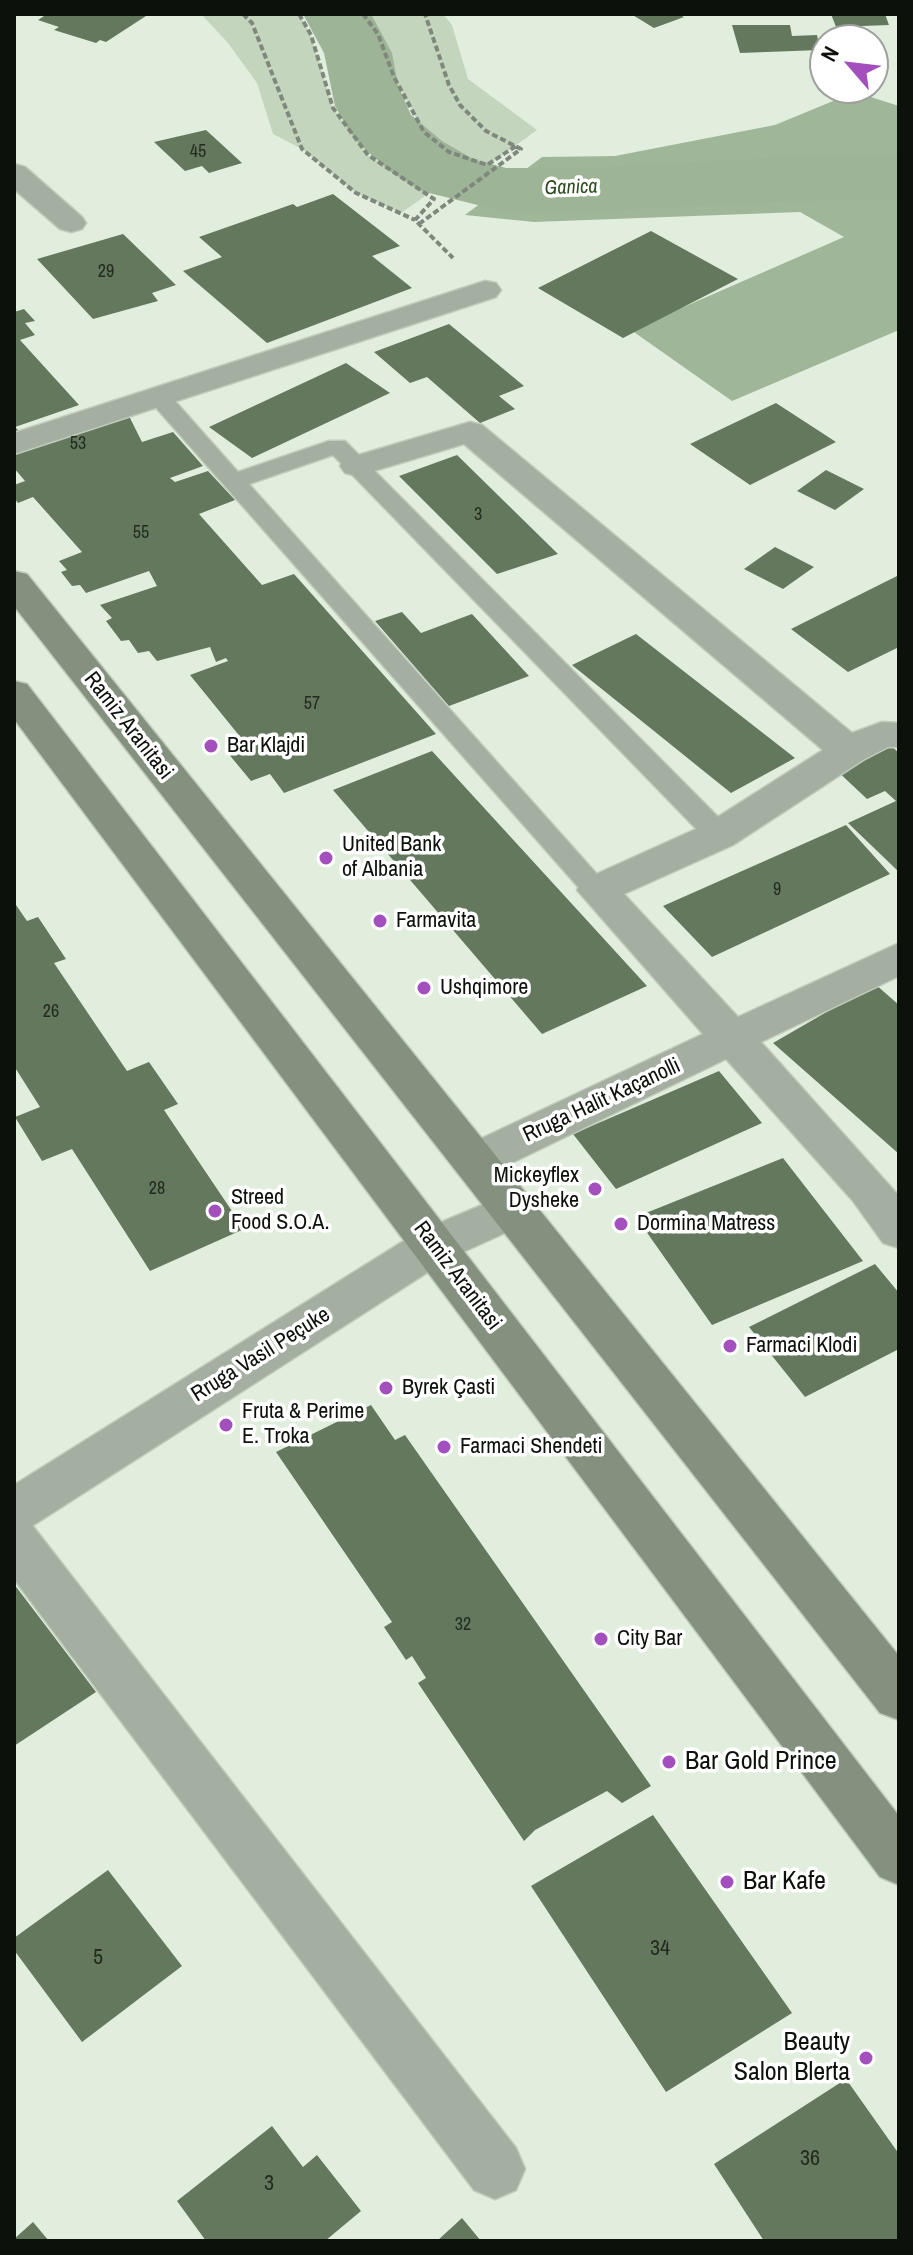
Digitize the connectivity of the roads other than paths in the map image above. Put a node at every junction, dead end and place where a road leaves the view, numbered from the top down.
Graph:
1 (14, 173) edge
2 (71, 223) dead end
3 (485, 290) road end
4 (159, 397) junction
5 (14, 444) edge
6 (357, 466) junction
7 (234, 481) junction
8 (14, 582) edge
9 (14, 693) edge
10 (899, 735) edge
11 (849, 751) junction
12 (719, 835) junction
13 (597, 890) junction
14 (899, 958) edge
15 (730, 1040) junction
16 (475, 1161) junction
17 (884, 1182) edge
18 (513, 1210) junction
19 (899, 1230) edge
20 (434, 1245) junction
21 (14, 1511) edge
22 (14, 1540) edge
23 (899, 1696) edge
24 (899, 1859) edge
25 (495, 2169) dead end

1 - 2 street
3 - 4 street
4 - 5 street
4 - 7 lane
6 - 7 lane
6 - 11 street
6 - 12 lane
7 - 13 lane
8 - 16 main road, Ramiz Aranitasi
9 - 20 main road, Ramiz Aranitasi
10 - 11 street
11 - 12 street
12 - 13 street
13 - 15 street
14 - 15 street, Rruga Halit Kaçanolli
15 - 16 street, Rruga Halit Kaçanolli
15 - 17 street
16 - 18 main road, Ramiz Aranitasi
17 - 19 street
18 - 20 street, Rruga Vasil Peçuke
18 - 23 main road, Ramiz Aranitasi
20 - 21 street, Rruga Vasil Peçuke
20 - 24 main road, Ramiz Aranitasi
22 - 25 street

